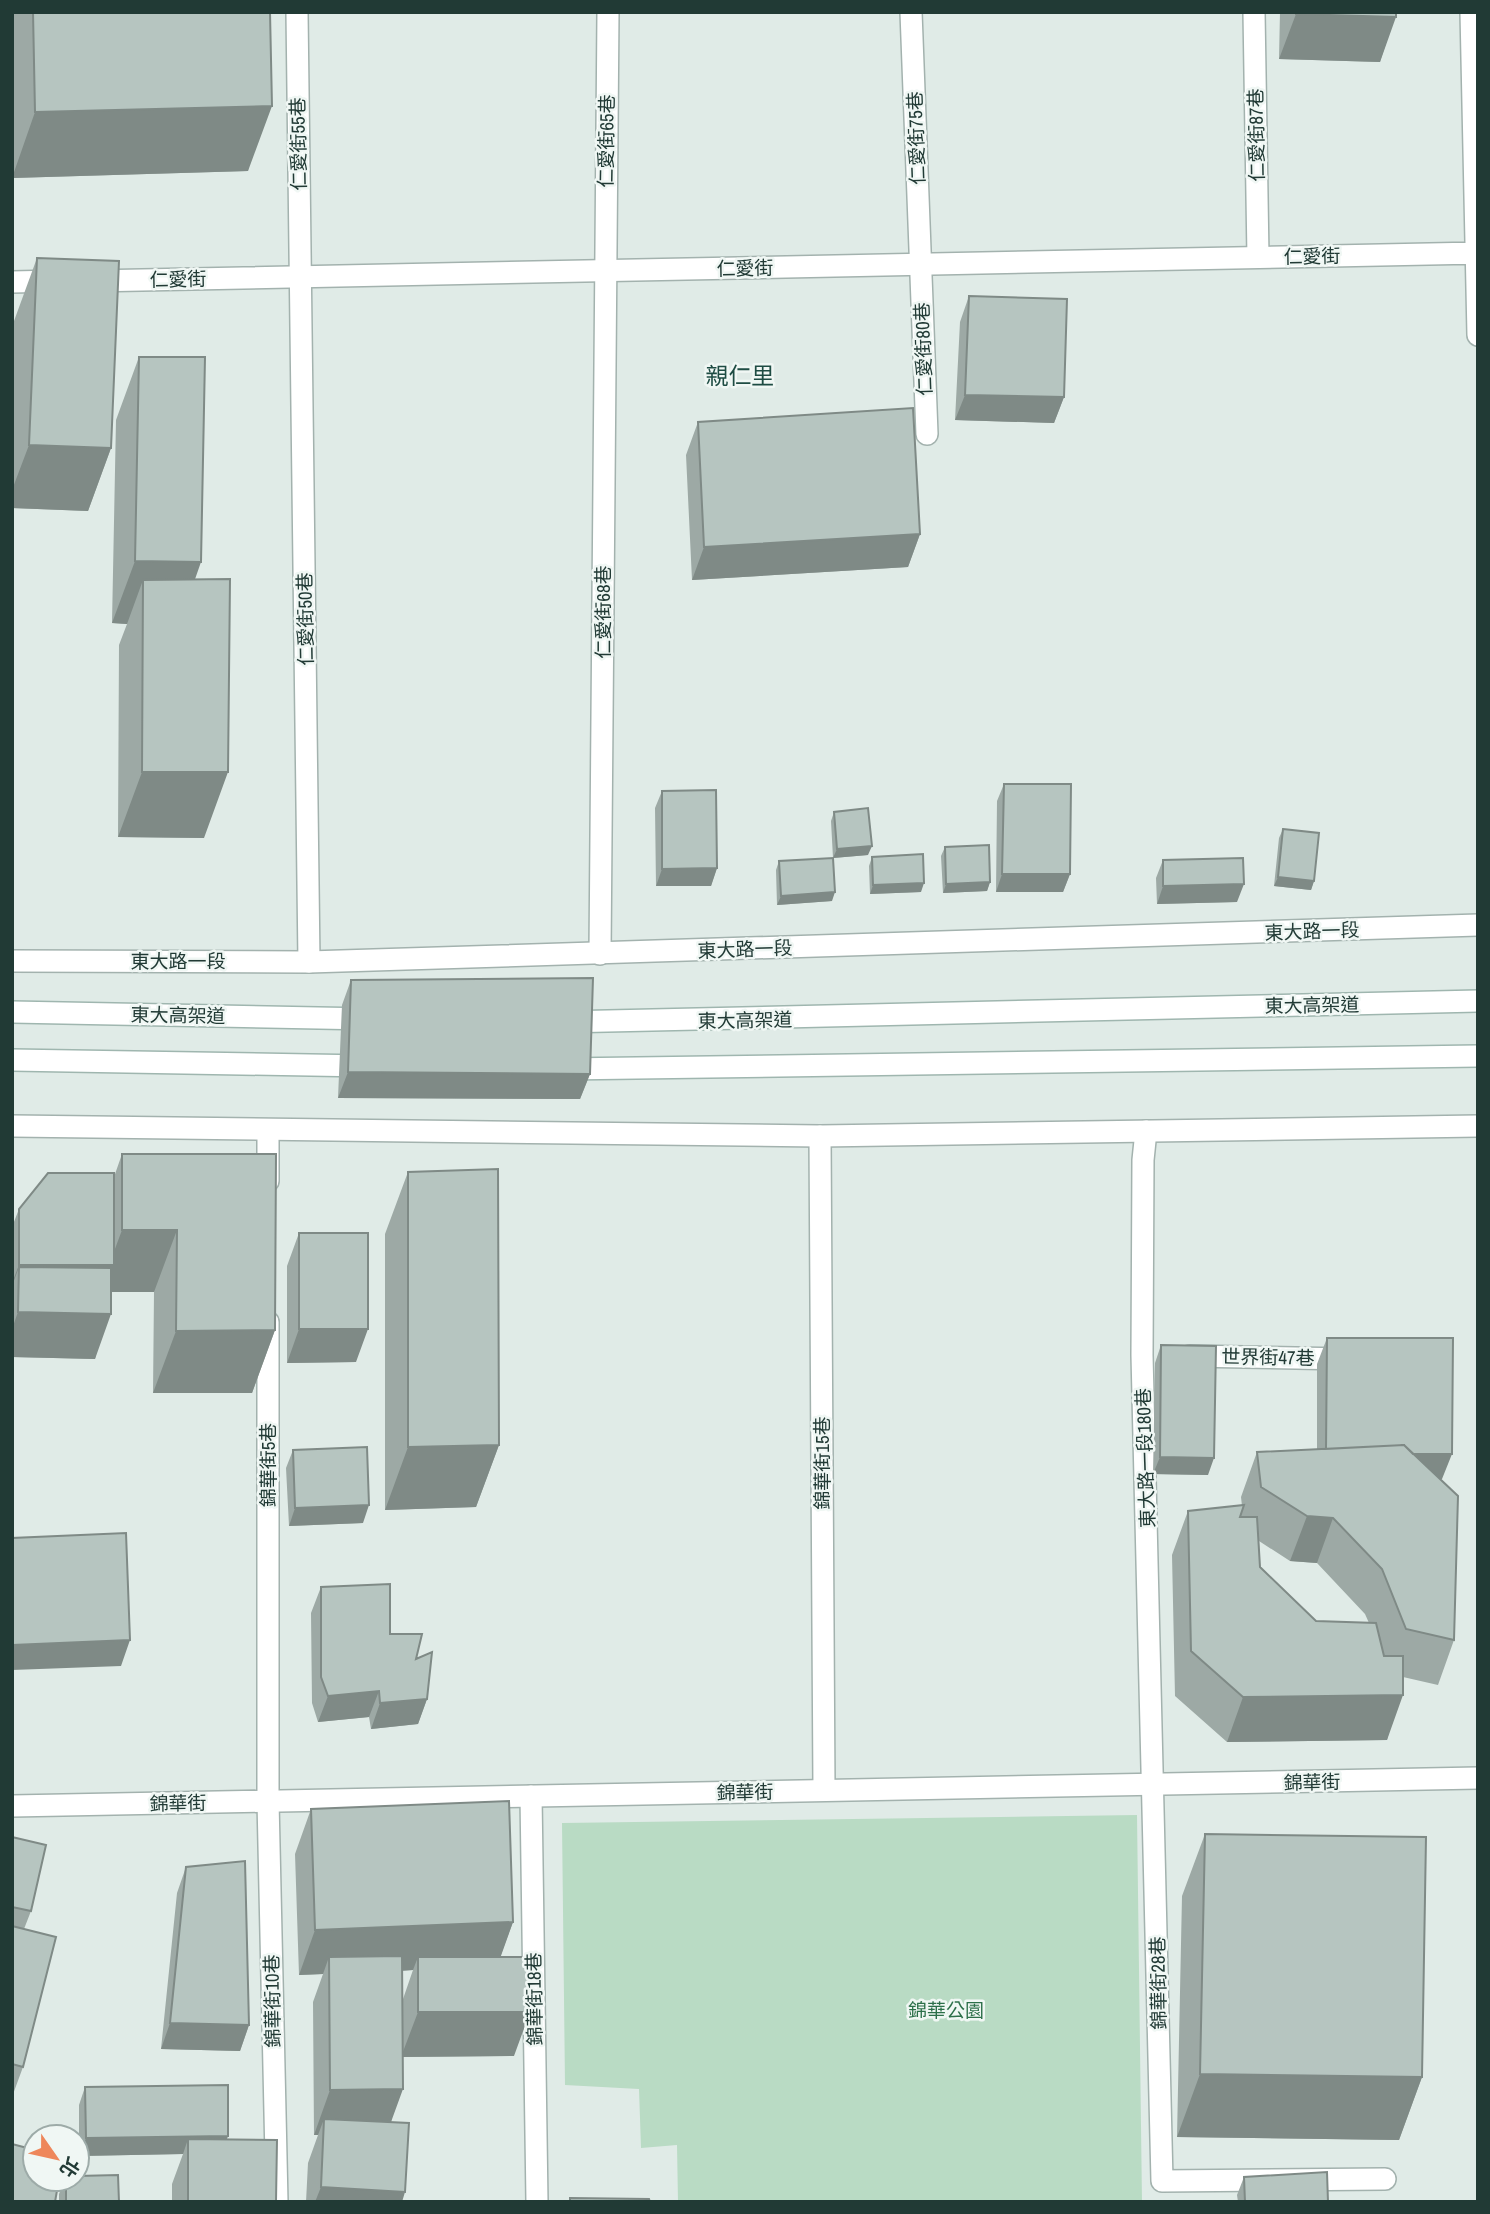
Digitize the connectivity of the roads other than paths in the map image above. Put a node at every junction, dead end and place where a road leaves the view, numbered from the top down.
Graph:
1 (297, 12) edge
2 (608, 12) edge
3 (911, 12) edge
4 (1254, 12) edge
5 (1471, 12) edge
6 (1477, 253) edge
7 (1258, 257) junction
8 (920, 264) junction
9 (605, 271) junction
10 (300, 276) junction
11 (12, 282) edge
12 (1478, 335) edge
13 (927, 434) dead end
14 (1478, 925) edge
15 (600, 954) junction
16 (12, 961) edge
17 (309, 962) junction
18 (1478, 1001) edge
19 (12, 1012) edge
20 (396, 1019) edge
21 (546, 1022) edge
22 (1478, 1056) edge
23 (12, 1060) edge
24 (382, 1066) edge
25 (546, 1069) edge
26 (12, 1126) edge
27 (1478, 1126) edge
28 (268, 1130) junction
29 (1146, 1131) junction
30 (820, 1136) junction
31 (268, 1196) edge
32 (268, 1306) edge
33 (1156, 1355) junction
34 (1352, 1359) edge
35 (1478, 1778) edge
36 (1154, 1785) junction
37 (824, 1790) junction
38 (531, 1796) junction
39 (268, 1801) junction
40 (12, 1806) edge
41 (1385, 2179) dead end
42 (277, 2202) edge
43 (537, 2202) edge

1 - 10 street, 仁愛街55巷
2 - 9 street, 仁愛街65巷
3 - 8 street, 仁愛街75巷
4 - 7 street, 仁愛街87巷
5 - 6 street
6 - 7 street, 仁愛街
6 - 12 street
7 - 8 street, 仁愛街
8 - 9 street, 仁愛街
8 - 13 street, 仁愛街80巷
9 - 10 street, 仁愛街
9 - 15 street, 仁愛街68巷
10 - 11 street, 仁愛街
10 - 17 street, 仁愛街50巷
14 - 15 street, 東大路一段
15 - 17 street, 東大路一段
16 - 17 street, 東大路一段
18 - 21 street, 東大高架道
19 - 20 street, 東大高架道
22 - 25 street
23 - 24 street
26 - 28 street
27 - 29 street
28 - 30 street
28 - 31 street
29 - 30 street
29 - 33 street, 東大路一段180巷
30 - 37 street, 錦華街15巷
32 - 39 street, 錦華街5巷
33 - 34 street, 世界街47巷
33 - 36 street, 東大路一段180巷
35 - 36 street, 錦華街
36 - 37 street, 錦華街
36 - 41 street, 錦華街28巷
37 - 38 street, 錦華街
38 - 39 street, 錦華街
38 - 43 street, 錦華街18巷
39 - 40 street, 錦華街
39 - 42 street, 錦華街10巷

